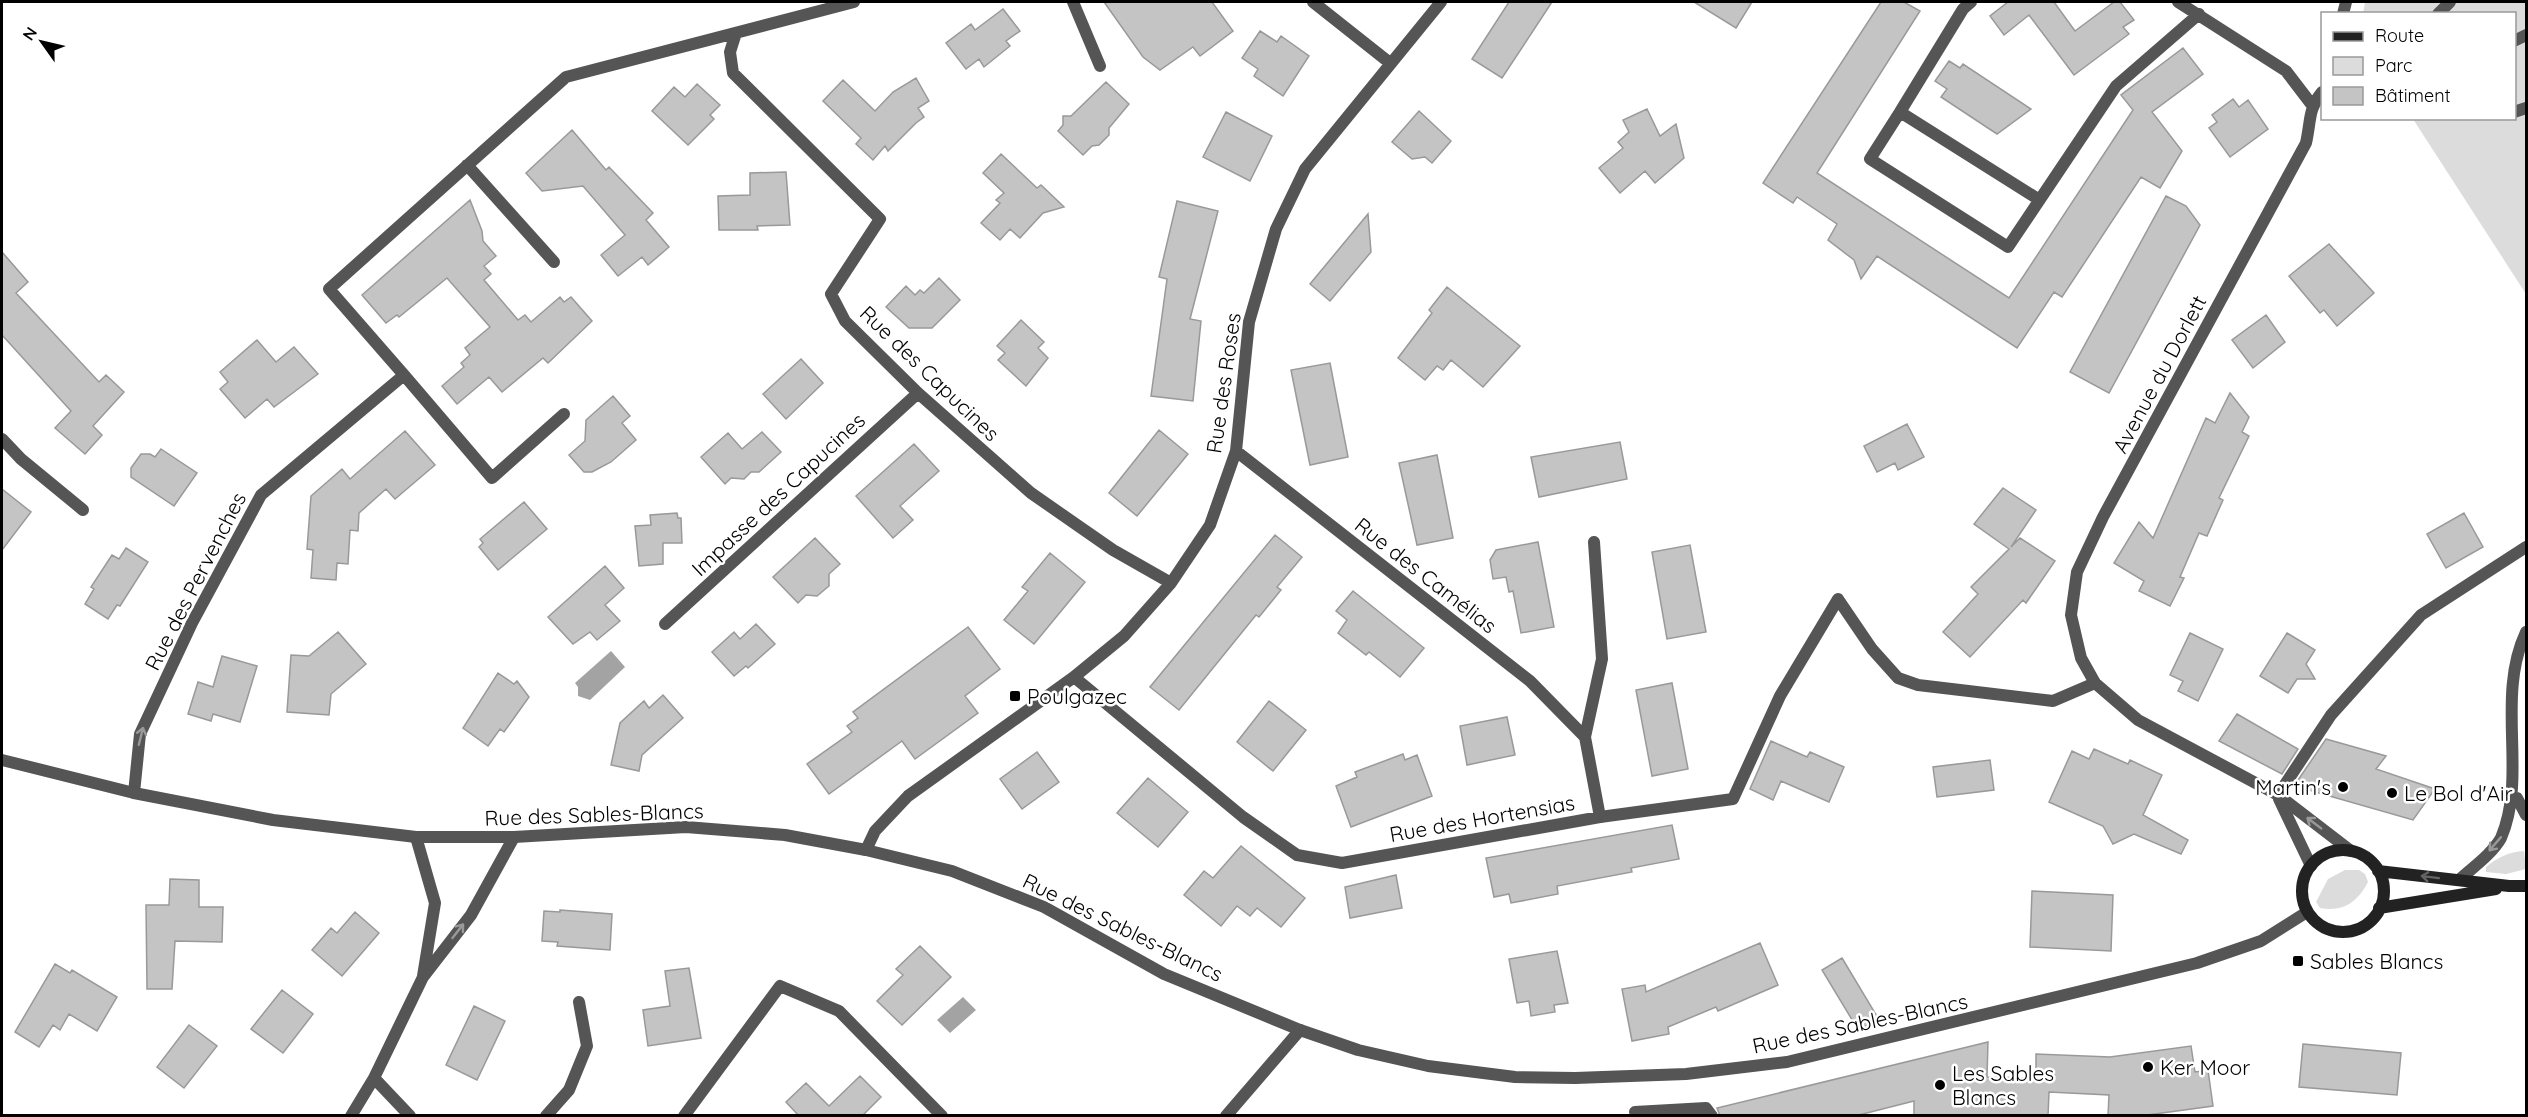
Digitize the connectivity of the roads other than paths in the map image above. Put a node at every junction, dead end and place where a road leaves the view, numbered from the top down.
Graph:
1 (854, 2) edge
2 (1073, 2) edge
3 (1313, 2) edge
4 (1441, 2) edge
5 (1971, 2) edge
6 (2178, 2) edge
7 (2199, 14) junction
8 (736, 33) junction
9 (1390, 63) junction
10 (1100, 66) dead end
11 (2321, 93) edge
12 (2312, 105) junction
13 (1900, 112) junction
14 (467, 165) junction
15 (2038, 199) junction
16 (554, 262) dead end
17 (404, 375) junction
18 (918, 393) junction
19 (564, 414) dead end
20 (2, 439) edge
21 (1236, 451) junction
22 (83, 510) dead end
23 (1594, 542) dead end
24 (2526, 547) edge
25 (1171, 583) junction
26 (665, 624) dead end
27 (2526, 632) edge
28 (1074, 676) junction
29 (2095, 683) junction
30 (1585, 737) junction
31 (2, 760) edge
32 (134, 794) junction
33 (2278, 795) junction
34 (2517, 798) junction
35 (2526, 815) edge
36 (1600, 818) junction
37 (416, 837) junction
38 (514, 837) junction
39 (866, 850) junction
40 (2351, 851) junction
41 (2311, 866) junction
42 (2378, 871) junction
43 (2459, 880) junction
44 (2509, 886) junction
45 (2526, 886) edge
46 (2379, 909) junction
47 (2307, 912) junction
48 (423, 977) junction
49 (579, 1002) dead end
50 (1300, 1030) junction
51 (374, 1078) junction
52 (1635, 1112) dead end
53 (351, 1116) edge
54 (410, 1116) edge
55 (546, 1116) edge
56 (684, 1116) edge
57 (942, 1116) edge
58 (1226, 1116) edge
59 (1712, 1116) edge

1 - 8 street
2 - 10 street
3 - 9 street
4 - 9 street, Rue des Roses
5 - 13 street
6 - 7 street
7 - 12 street
7 - 15 street
8 - 14 street
8 - 18 street, Rue des Capucines
9 - 21 street, Rue des Roses
11 - 12 street
12 - 29 street, Avenue du Dorlett
13 - 15 street
13 - 15 street
14 - 16 street
14 - 17 street
17 - 19 street
32 -> 17 street, Rue des Pervenches
18 - 25 street, Rue des Capucines
18 - 26 street, Impasse des Capucines
20 - 22 street
21 - 25 street, Rue des Roses
21 - 30 street, Rue des Camélias
23 - 30 street
24 - 33 street
25 - 28 street, Rue des Roses
27 - 34 street
28 - 36 street, Rue des Hortensias
28 - 39 street, Rue des Roses
29 - 33 street, Avenue du Dorlett
29 - 36 street, Rue des Hortensias
30 - 36 street
31 - 32 street, Rue des Sables-Blancs
32 - 37 street, Rue des Sables-Blancs
40 -> 33 street, Avenue du Dorlett
33 - 41 street
34 - 35 street
34 -> 43 street
37 - 38 street, Rue des Sables-Blancs
37 - 48 street
38 - 39 street, Rue des Sables-Blancs
48 -> 38 street
39 - 50 street, Rue des Sables-Blancs
40 - 41 main road
40 - 42 main road
41 - 47 main road
43 -> 42 main road
42 - 46 main road
43 - 44 main road
44 - 45 main road
44 - 46 main road
46 - 47 main road
47 - 50 street, Rue des Sables-Blancs
48 - 51 street
49 - 55 street
50 - 58 street
51 - 53 street
51 - 54 street
52 - 59 street
56 - 57 street

